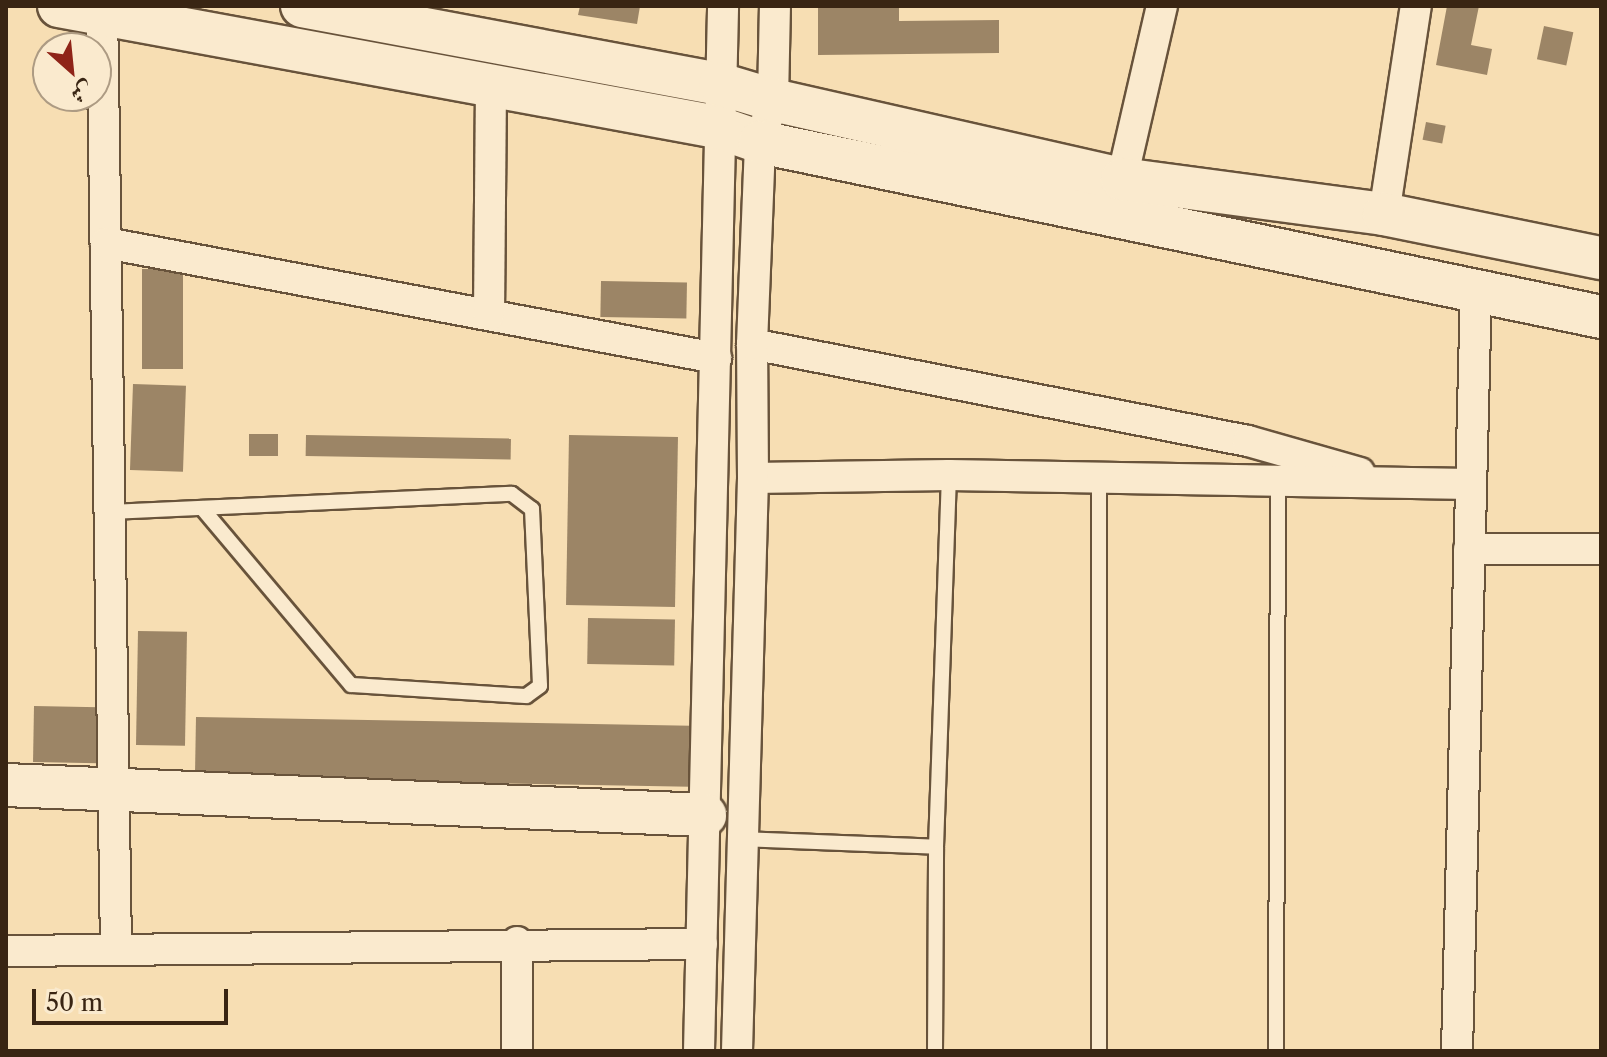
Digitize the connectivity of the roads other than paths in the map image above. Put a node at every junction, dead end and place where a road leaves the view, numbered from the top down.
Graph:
1 (59, 6) edge
2 (302, 6) edge
3 (723, 6) edge
4 (775, 6) edge
5 (1162, 6) edge
6 (1416, 6) edge
7 (102, 10) edge
8 (382, 12) edge
9 (720, 84) junction
10 (491, 87) junction
11 (773, 100) junction
12 (717, 127) junction
13 (760, 142) junction
14 (1122, 179) junction
15 (1384, 214) junction
16 (106, 243) junction
17 (1601, 258) edge
18 (1476, 291) junction
19 (489, 315) junction
20 (1601, 317) edge
21 (752, 344) junction
22 (716, 358) junction
23 (949, 475) junction
24 (753, 478) junction
25 (1099, 481) junction
26 (1390, 482) junction
27 (1471, 484) junction
28 (1278, 485) junction
29 (202, 508) junction
30 (110, 512) junction
31 (1469, 549) junction
32 (1601, 549) edge
33 (6, 785) edge
34 (114, 789) junction
35 (705, 815) junction
36 (741, 839) junction
37 (936, 847) junction
38 (517, 942) junction
39 (702, 944) junction
40 (116, 950) junction
41 (6, 951) edge
42 (517, 1051) edge
43 (699, 1051) edge
44 (737, 1051) edge
45 (935, 1051) edge
46 (1099, 1051) edge
47 (1276, 1051) edge
48 (1457, 1051) edge

1 - 7 street
2 - 8 street
3 - 9 street
4 - 11 street
5 - 14 street
6 - 15 street
7 - 10 street
7 - 16 street
8 - 9 street
9 - 11 street
9 - 12 street
10 - 12 street
10 - 19 street
11 - 13 street
11 - 14 street
12 - 13 street
12 - 22 street
13 - 18 street
13 - 21 street
14 - 15 street
15 - 17 street
16 - 19 street
16 - 30 street
18 - 20 street
18 - 27 street
19 - 22 street
21 - 24 street
21 - 26 street
22 - 35 street
23 - 24 street
23 - 25 street
23 - 37 lane
24 - 36 street
25 - 28 street
25 - 46 lane
26 - 27 street
26 - 28 street
27 - 31 street
28 - 47 lane
29 - 29 lane
29 - 30 lane
30 - 34 street
31 - 32 street
31 - 48 street
33 - 34 street
34 - 35 street
34 - 40 street
35 - 39 street
36 - 37 lane
36 - 44 street
37 - 45 lane
38 - 39 street
38 - 40 street
38 - 42 street
39 - 43 street
40 - 41 street

